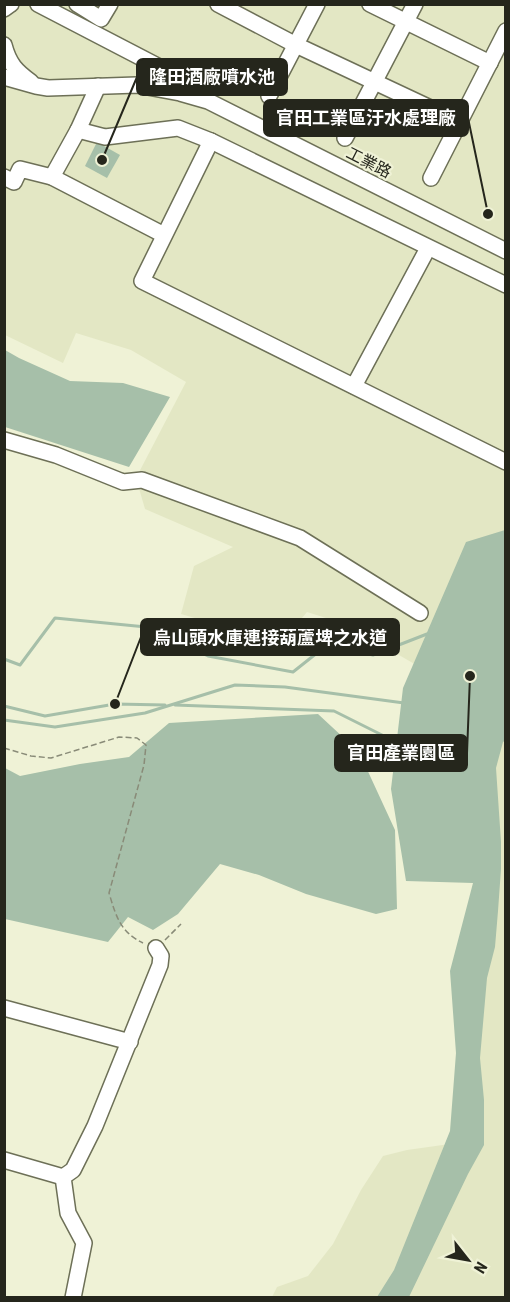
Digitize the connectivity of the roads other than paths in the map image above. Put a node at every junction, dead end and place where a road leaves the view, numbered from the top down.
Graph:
1 (11, 4) edge
2 (38, 4) edge
3 (76, 4) edge
4 (110, 4) edge
5 (218, 4) edge
6 (317, 4) edge
7 (370, 4) edge
8 (415, 4) edge
9 (4, 9) edge
10 (65, 10) edge
11 (406, 22) junction
12 (506, 31) edge
13 (4, 45) edge
14 (296, 45) junction
15 (490, 63) junction
16 (4, 77) edge
17 (375, 82) junction
18 (36, 86) junction
19 (99, 86) junction
20 (269, 96) dead end
21 (208, 101) junction
22 (460, 122) junction
23 (78, 130) junction
24 (345, 138) dead end
25 (210, 141) junction
26 (4, 177) edge
27 (52, 177) junction
28 (431, 178) dead end
29 (164, 235) junction
30 (428, 248) junction
31 (506, 251) edge
32 (506, 285) edge
33 (354, 386) junction
34 (4, 440) edge
35 (506, 462) edge
36 (420, 613) dead end
37 (156, 948) road end
38 (4, 1008) edge
39 (130, 1042) junction
40 (4, 1160) edge
41 (63, 1177) junction
42 (73, 1298) edge

1 - 9 street
2 - 10 street
3 - 4 street
5 - 14 street
6 - 14 street
7 - 11 street
8 - 11 street
10 - 21 street
11 - 15 street
11 - 17 street
12 - 15 street
13 - 18 street
14 - 17 street
14 - 20 street
15 - 22 street
16 - 18 street, 工業路
17 - 22 street
17 - 24 street
18 - 19 street, 工業路
19 - 21 street, 工業路
19 - 23 street
21 - 31 street, 工業路
22 - 28 street
23 - 25 street
23 - 27 street
25 - 29 street
25 - 30 street
26 - 27 street
27 - 29 street
29 - 33 street
30 - 32 street
30 - 33 street
33 - 35 street
34 - 36 street
37 - 39 street
38 - 39 street
39 - 41 street
40 - 41 street
41 - 42 street

